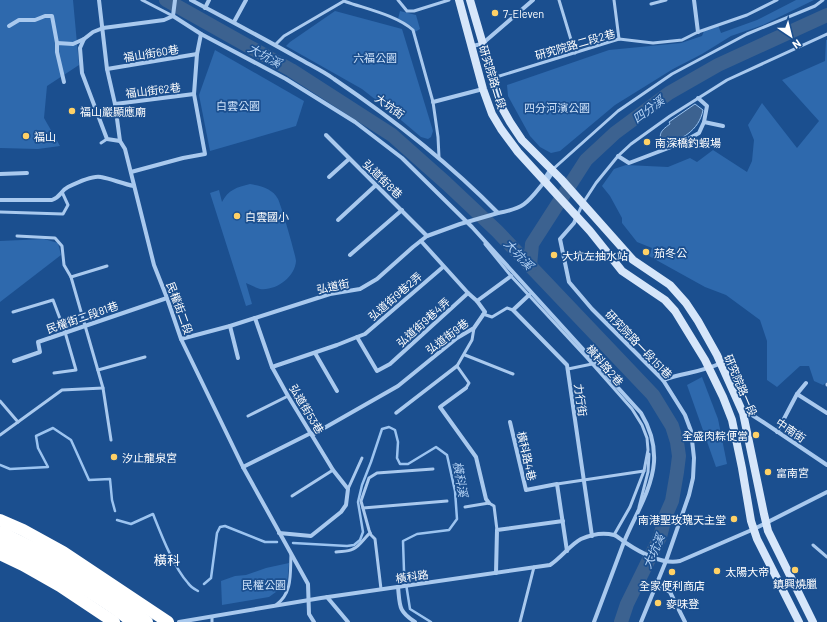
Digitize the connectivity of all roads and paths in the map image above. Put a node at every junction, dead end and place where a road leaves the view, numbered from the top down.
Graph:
1 (100, 0) edge
2 (142, 0) edge
3 (175, 0) edge
4 (191, 0) edge
5 (209, 0) edge
6 (246, 0) edge
7 (398, 0) edge
8 (449, 0) edge
9 (459, 0) edge
10 (470, 0) edge
11 (532, 0) edge
12 (559, 0) edge
13 (614, 0) edge
14 (666, 0) edge
15 (694, 0) edge
16 (777, 0) edge
17 (823, 0) edge
18 (344, 1) edge
19 (651, 4) dead end
20 (205, 8) junction
21 (174, 14) junction
22 (234, 22) junction
23 (9, 26) dead end
24 (103, 28) junction
25 (698, 32) junction
26 (201, 34) junction
27 (827, 34) edge
28 (84, 39) junction
29 (619, 39) junction
30 (57, 43) junction
31 (482, 44) junction
32 (275, 45) junction
33 (472, 46) junction
34 (575, 53) junction
35 (197, 54) junction
36 (107, 69) junction
37 (492, 78) junction
38 (64, 82) dead end
39 (483, 89) junction
40 (194, 94) junction
41 (698, 98) junction
42 (433, 102) junction
43 (115, 104) junction
44 (704, 122) junction
45 (723, 126) dead end
46 (326, 135) dead end
47 (107, 139) junction
48 (120, 141) junction
49 (101, 144) dead end
50 (618, 156) junction
51 (439, 157) junction
52 (349, 159) junction
53 (552, 170) junction
54 (131, 172) junction
55 (0, 174) edge
56 (27, 174) dead end
57 (329, 177) dead end
58 (561, 179) joint
59 (545, 182) junction
60 (376, 185) junction
61 (134, 186) junction
62 (62, 192) junction
63 (0, 200) edge
64 (581, 201) junction
65 (570, 209) joint
66 (402, 210) junction
67 (0, 212) edge
68 (498, 213) junction
69 (577, 216) junction
70 (338, 220) dead end
71 (468, 222) junction
72 (474, 229) junction
73 (17, 236) dead end
74 (428, 236) junction
75 (421, 241) junction
76 (350, 255) dead end
77 (107, 266) dead end
78 (443, 267) junction
79 (510, 276) junction
80 (71, 278) junction
81 (468, 293) junction
82 (529, 295) junction
83 (167, 298) junction
84 (477, 301) junction
85 (513, 310) junction
86 (14, 312) dead end
87 (483, 314) junction
88 (255, 318) junction
89 (85, 325) junction
90 (230, 326) junction
91 (474, 328) junction
92 (64, 332) junction
93 (357, 337) junction
94 (181, 339) junction
95 (315, 353) junction
96 (465, 355) junction
97 (144, 356) dead end
98 (238, 358) dead end
99 (14, 361) dead end
100 (592, 364) junction
101 (721, 364) junction
102 (457, 366) junction
103 (272, 367) junction
104 (568, 369) junction
105 (710, 369) junction
106 (98, 370) junction
107 (54, 373) dead end
108 (514, 374) dead end
109 (663, 380) junction
110 (806, 383) dead end
111 (103, 388) junction
112 (466, 388) joint
113 (337, 391) dead end
114 (797, 394) junction
115 (288, 396) junction
116 (0, 401) edge
117 (396, 413) dead end
118 (744, 413) junction
119 (827, 414) edge
120 (248, 416) dead end
121 (18, 422) junction
122 (510, 422) dead end
123 (777, 432) junction
124 (312, 434) junction
125 (0, 435) edge
126 (111, 440) dead end
127 (648, 450) junction
128 (362, 458) dead end
129 (827, 465) edge
130 (243, 468) junction
131 (433, 469) dead end
132 (333, 470) junction
133 (644, 472) junction
134 (583, 480) junction
135 (557, 484) junction
136 (348, 489) junction
137 (827, 492) edge
138 (292, 496) dead end
139 (447, 501) dead end
140 (489, 503) junction
141 (465, 507) dead end
142 (363, 508) junction
143 (638, 510) junction
144 (0, 520) edge
145 (563, 521) junction
146 (766, 522) junction
147 (754, 529) junction
148 (497, 530) junction
149 (0, 532) edge
150 (279, 533) junction
151 (370, 533) junction
152 (614, 535) junction
153 (592, 536) junction
154 (624, 542) junction
155 (0, 543) edge
156 (812, 545) dead end
157 (567, 551) junction
158 (336, 552) dead end
159 (0, 554) edge
160 (291, 554) junction
161 (827, 557) edge
162 (666, 561) junction
163 (534, 568) junction
164 (496, 573) junction
165 (657, 584) junction
166 (400, 587) junction
167 (381, 589) junction
168 (327, 597) junction
169 (309, 599) junction
170 (84, 602) junction
171 (276, 605) junction
172 (212, 617) junction
173 (95, 622) edge
174 (114, 622) edge
175 (132, 622) edge
176 (147, 622) edge
177 (168, 622) edge
178 (179, 622) edge
179 (212, 622) edge
180 (314, 622) edge
181 (348, 622) edge
182 (415, 622) edge
183 (520, 622) edge
184 (594, 622) edge
185 (641, 622) edge
186 (685, 622) edge
187 (799, 622) edge
188 (813, 622) edge

1 - 24 street, 民權街二段
2 - 21 lane
3 - 21 street
4 - 20 street, 大坑街
5 - 20 street
6 - 22 street
7 - 8 lane
9 - 33 main road, 研究院路二段
10 - 31 main road, 研究院路二段
11 - 31 street
12 - 34 lane
13 - 29 lane
14 - 19 lane
15 - 25 street
16 - 25 lane, 研究院路二段2巷
17 - 53 lane
18 - 32 lane
18 - 42 lane
20 - 22 street, 大坑街
21 - 24 street
21 - 26 street
22 - 32 street, 大坑街
23 - 30 street
24 - 28 street
24 - 36 street, 民權街二段
25 - 29 lane, 研究院路二段2巷
26 - 35 street
26 - 71 street
27 - 41 lane
28 - 30 street
28 - 47 street
29 - 34 lane, 研究院路二段2巷
30 - 38 street
31 - 33 street
31 - 37 main road, 研究院路二段
32 - 51 street, 大坑街
33 - 39 main road, 研究院路二段
34 - 37 lane, 研究院路二段2巷
35 - 36 street, 福山街60巷
35 - 40 street
36 - 43 street, 民權街二段
37 - 53 main road, 研究院路二段
39 - 42 street
39 - 59 main road, 研究院路二段
40 - 43 street, 福山街62巷
40 - 54 street
41 - 44 street
41 - 50 lane
42 - 51 lane
43 - 48 street, 民權街二段
44 - 45 street
44 - 50 street
46 - 52 street, 弘道街8巷
47 - 48 street
47 - 49 lane
48 - 54 street, 民權街二段
50 - 64 lane
51 - 68 street, 大坑街
52 - 57 street
52 - 60 street, 弘道街8巷
53 - 58 main road, 研究院路二段
53 - 59 street
54 - 61 street, 民權街二段
55 - 56 street
58 - 64 main road, 研究院路一段
59 - 65 main road, 研究院路二段
59 - 68 street
60 - 66 street, 弘道街8巷
60 - 70 street
61 - 62 street
61 - 83 street, 民權街二段
62 - 63 street
62 - 67 lane
64 - 69 lane
64 - 101 main road, 研究院路一段
65 - 69 main road, 研究院路一段
66 - 74 street, 弘道街8巷
66 - 76 street
68 - 71 street, 弘道街
69 - 105 main road, 研究院路一段
69 - 109 street, 研究院路一段151巷
71 - 72 street
71 - 74 street, 弘道街
72 - 79 lane, 橫科路2巷
72 - 143 street
73 - 80 lane
74 - 75 street, 弘道街
75 - 78 street
75 - 88 street, 弘道街
77 - 80 lane
78 - 81 street
78 - 93 street, 弘道街9巷2弄
79 - 82 lane, 橫科路2巷
79 - 84 street
80 - 89 lane
81 - 84 street
81 - 93 street, 弘道街9巷4弄
82 - 85 street
82 - 100 lane, 橫科路2巷
83 - 89 street, 民權街二段81巷
83 - 94 street, 民權街二段
84 - 87 street
85 - 87 lane
85 - 104 street, 力行街
86 - 92 lane
87 - 91 street, 弘道街9巷
88 - 90 street, 弘道街
88 - 103 street, 弘道街53巷
89 - 92 street, 民權街二段81巷
89 - 106 lane
90 - 94 street, 弘道街
90 - 98 street
91 - 96 lane
91 - 124 street, 弘道街9巷
92 - 99 street, 民權街二段81巷
92 - 107 lane
93 - 95 street, 弘道街9巷2弄
94 - 130 street, 民權街二段
95 - 103 street, 弘道街9巷2弄
95 - 113 street
96 - 102 lane
96 - 108 lane
97 - 106 lane
100 - 104 lane
100 - 127 lane, 橫科路2巷
101 - 105 street
101 - 118 main road, 研究院路一段
102 - 112 lane
102 - 117 street
103 - 115 street, 弘道街53巷
104 - 134 street, 力行街
105 - 109 street
105 - 147 main road, 研究院路一段
106 - 111 lane
109 - 162 street, 研究院路一段151巷
110 - 114 street
111 - 121 lane
111 - 126 lane
112 - 140 street
114 - 119 street
114 - 123 street
115 - 120 lane
115 - 124 street, 弘道街53巷
116 - 121 lane
118 - 123 street, 中南街
118 - 146 main road, 研究院路一段
121 - 125 lane
122 - 135 street, 橫科路4巷
123 - 129 street, 中南街
124 - 130 street, 弘道街9巷
124 - 132 street, 弘道街53巷
127 - 133 lane, 橫科路2巷
127 - 143 lane
128 - 136 lane
130 - 150 street, 民權街二段
131 - 142 lane
132 - 136 street, 弘道街53巷
132 - 138 lane
133 - 134 lane
133 - 152 lane, 橫科路2巷
134 - 135 lane
134 - 153 street, 力行街
135 - 145 street
136 - 150 street
137 - 146 street
139 - 142 lane
140 - 141 lane
140 - 148 lane
142 - 151 lane
143 - 154 street
144 - 177 highway
145 - 148 street
145 - 157 street
146 - 147 street
146 - 188 main road, 研究院路一段
147 - 162 street
147 - 187 main road, 研究院路一段
148 - 164 street
149 - 176 highway
150 - 160 street, 民權街二段
151 - 158 lane
151 - 167 lane
152 - 153 street, 橫科路
152 - 154 street
153 - 157 street, 橫科路
154 - 162 street
154 - 184 street
155 - 175 highway
156 - 161 lane
157 - 163 street, 橫科路
159 - 170 highway
160 - 169 street, 民權街二段
160 - 171 lane
162 - 165 street, 研究院路一段151巷
163 - 164 street, 橫科路
163 - 183 lane
164 - 166 street, 橫科路
165 - 185 street, 研究院路一段151巷
165 - 186 street
166 - 167 street, 橫科路
166 - 182 street
167 - 168 street, 橫科路
168 - 169 street, 橫科路
168 - 181 street
169 - 171 street, 橫科路
169 - 180 street, 民權街二段
170 - 173 highway
170 - 174 highway
171 - 172 street, 橫科路
172 - 178 street, 橫科路
172 - 179 lane

